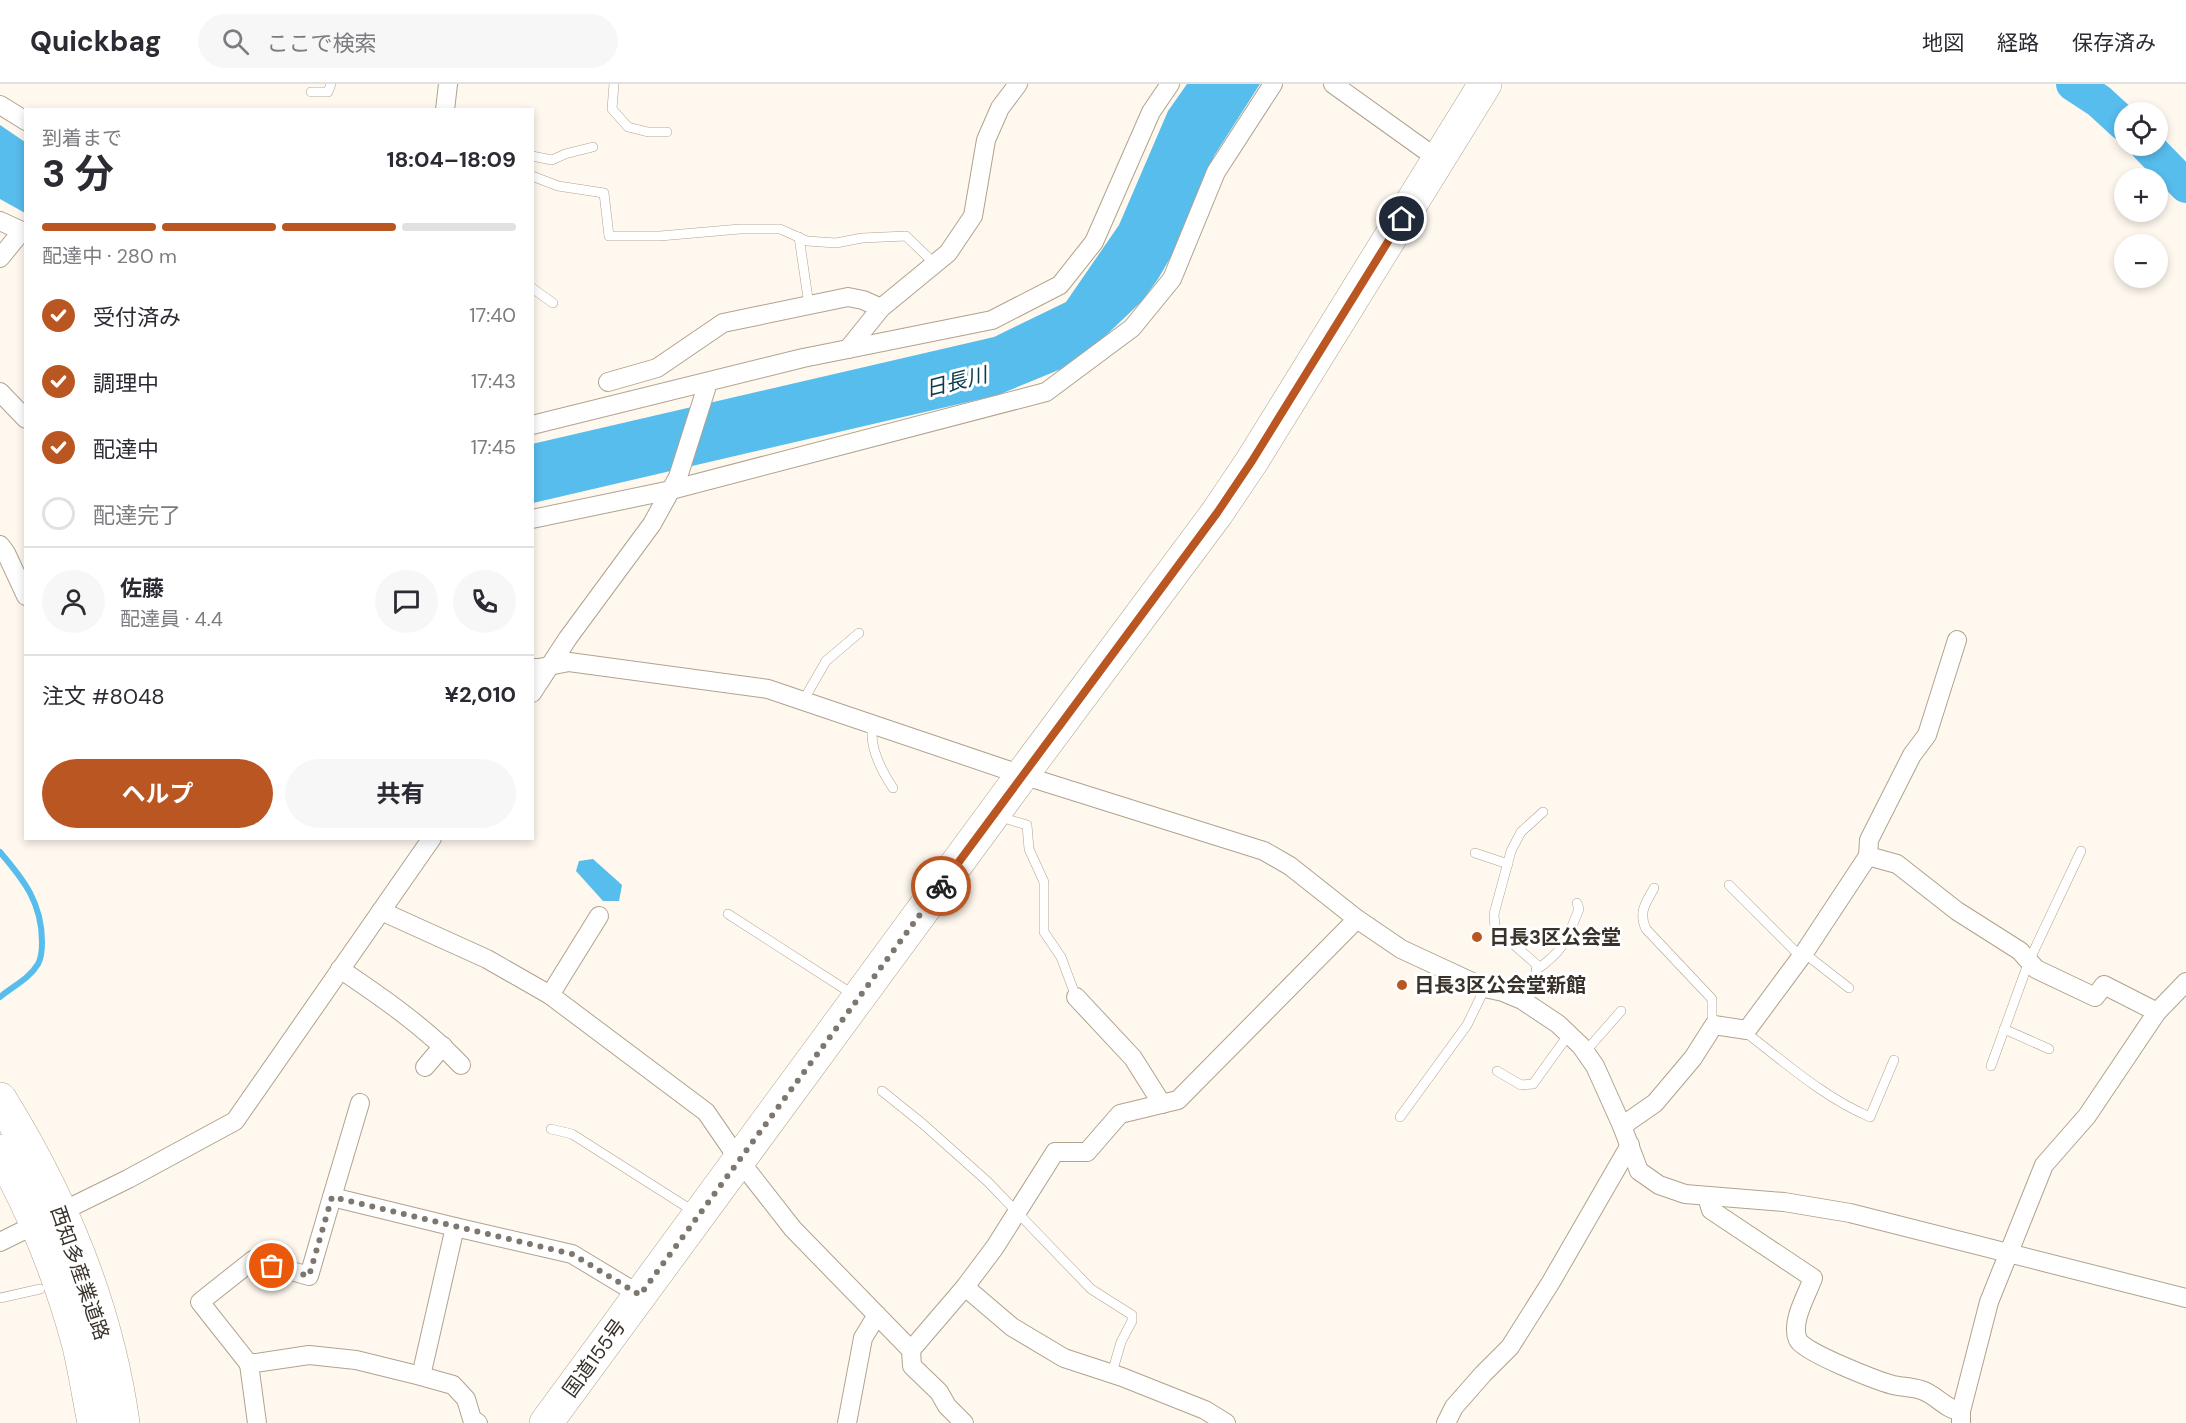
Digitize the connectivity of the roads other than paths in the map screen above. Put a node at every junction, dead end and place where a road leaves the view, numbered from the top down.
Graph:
1 (331, 84) edge
2 (448, 84) edge
3 (614, 84) edge
4 (1018, 84) edge
5 (1170, 84) edge
6 (1273, 84) edge
7 (1333, 84) edge
8 (1485, 84) edge
9 (311, 92) dead end
10 (0, 105) edge
11 (446, 108) edge
12 (24, 121) edge
13 (667, 132) dead end
14 (593, 147) dead end
15 (534, 156) edge
16 (1439, 160) junction
17 (534, 177) edge
18 (0, 221) edge
19 (24, 232) edge
20 (799, 237) junction
21 (0, 258) edge
22 (935, 264) junction
23 (534, 289) edge
24 (553, 303) dead end
25 (809, 305) junction
26 (881, 308) junction
27 (848, 349) junction
28 (608, 382) dead end
29 (707, 386) junction
30 (0, 392) edge
31 (19, 399) edge
32 (24, 413) edge
33 (534, 425) edge
34 (674, 484) junction
35 (534, 519) edge
36 (0, 545) edge
37 (24, 592) edge
38 (859, 633) dead end
39 (1957, 640) dead end
40 (542, 667) edge
41 (534, 688) edge
42 (803, 701) junction
43 (873, 724) junction
44 (1022, 775) junction
45 (893, 788) dead end
46 (996, 810) junction
47 (1543, 812) dead end
48 (431, 840) edge
49 (2081, 850) dead end
50 (1475, 853) dead end
51 (1868, 856) junction
52 (1508, 864) junction
53 (1729, 885) dead end
54 (1654, 888) dead end
55 (1577, 903) dead end
56 (381, 911) junction
57 (728, 914) dead end
58 (599, 916) dead end
59 (1357, 919) junction
60 (1802, 955) junction
61 (2029, 962) junction
62 (340, 969) junction
63 (1536, 970) junction
64 (2186, 982) edge
65 (1849, 987) dead end
66 (1485, 988) junction
67 (550, 995) junction
68 (1076, 996) joint
69 (858, 998) junction
70 (1522, 1000) junction
71 (1621, 1011) dead end
72 (2157, 1012) junction
73 (1714, 1024) junction
74 (2004, 1029) junction
75 (1747, 1030) junction
76 (1569, 1034) junction
77 (443, 1046) junction
78 (2049, 1049) dead end
79 (1585, 1052) junction
80 (1894, 1060) dead end
81 (461, 1065) dead end
82 (1991, 1066) dead end
83 (425, 1067) dead end
84 (1497, 1071) dead end
85 (882, 1091) dead end
86 (0, 1099) edge
87 (360, 1103) dead end
88 (1162, 1104) junction
89 (1400, 1117) dead end
90 (1622, 1126) junction
91 (551, 1129) dead end
92 (1630, 1145) junction
93 (0, 1151) edge
94 (739, 1160) junction
95 (332, 1197) junction
96 (1707, 1197) junction
97 (1018, 1213) junction
98 (699, 1216) junction
99 (49, 1217) junction
100 (455, 1227) junction
101 (0, 1242) edge
102 (2010, 1254) junction
103 (965, 1287) junction
104 (40, 1289) dead end
105 (640, 1295) junction
106 (0, 1298) edge
107 (2186, 1298) edge
108 (878, 1315) junction
109 (911, 1350) junction
110 (249, 1365) junction
111 (1112, 1374) junction
112 (421, 1376) junction
113 (1961, 1417) edge
114 (94, 1423) edge
115 (123, 1423) edge
116 (257, 1423) edge
117 (478, 1423) edge
118 (546, 1423) edge
119 (847, 1423) edge
120 (964, 1423) edge
121 (1226, 1423) edge
122 (1446, 1423) edge

1 - 9 lane
2 - 11 street
3 - 13 lane
4 - 22 street
5 - 27 street
6 - 34 street
7 - 16 street
8 - 16 highway, 国道155号
10 - 12 street
14 - 15 lane
16 - 44 highway, 国道155号
17 - 20 lane
18 - 19 street
19 - 21 street
20 - 22 lane
20 - 25 lane
22 - 26 street
23 - 24 lane
25 - 26 street
25 - 28 street
26 - 27 street
27 - 29 street
29 - 33 street
29 - 34 street
30 - 31 street
31 - 32 street
34 - 35 street
34 - 40 street
36 - 37 street
38 - 42 lane
39 - 51 street
40 - 41 street
40 - 42 street
42 - 43 street
43 - 44 street
43 - 45 lane
44 - 46 highway, 国道155号
44 - 59 street
46 - 68 lane
46 - 69 highway, 国道155号
47 - 52 lane
48 - 56 street
49 - 61 lane
50 - 52 lane
51 - 60 street
51 - 61 street
52 - 63 lane
53 - 60 lane
54 - 73 lane
55 - 63 lane
56 - 62 street
56 - 67 street
57 - 69 lane
58 - 67 street
59 - 66 street
59 - 88 street
60 - 65 lane
60 - 75 street
61 - 72 street
61 - 74 lane
62 - 77 street
62 - 99 street
63 - 70 lane
64 - 72 street
66 - 70 street
66 - 89 lane
67 - 94 street
68 - 88 street
69 - 94 highway, 国道155号
70 - 76 street
71 - 79 lane
72 - 102 street
73 - 75 street
73 - 90 street
74 - 78 lane
74 - 82 lane
75 - 80 lane
76 - 79 street
76 - 84 lane
77 - 81 street
77 - 83 street
79 - 90 street
85 - 97 lane
86 - 99 highway, 西知多産業道路
87 - 95 street
88 - 97 street
90 - 92 street
91 - 98 lane
92 - 96 street
92 - 122 street
93 - 99 highway, 西知多産業道路
94 - 98 highway, 国道155号
94 - 108 street
95 - 100 street
95 - 110 street
96 - 102 street
96 - 113 street
97 - 103 street
97 - 111 lane
98 - 105 highway, 国道155号
99 - 101 street
99 - 114 highway, 西知多産業道路
99 - 115 highway, 西知多産業道路
100 - 105 street
100 - 112 street
102 - 107 street
102 - 113 street
103 - 109 street
103 - 111 street
104 - 106 lane
105 - 118 highway, 国道155号
108 - 109 street
108 - 119 street
109 - 120 street
110 - 112 street
110 - 116 street
111 - 121 street
112 - 117 street

